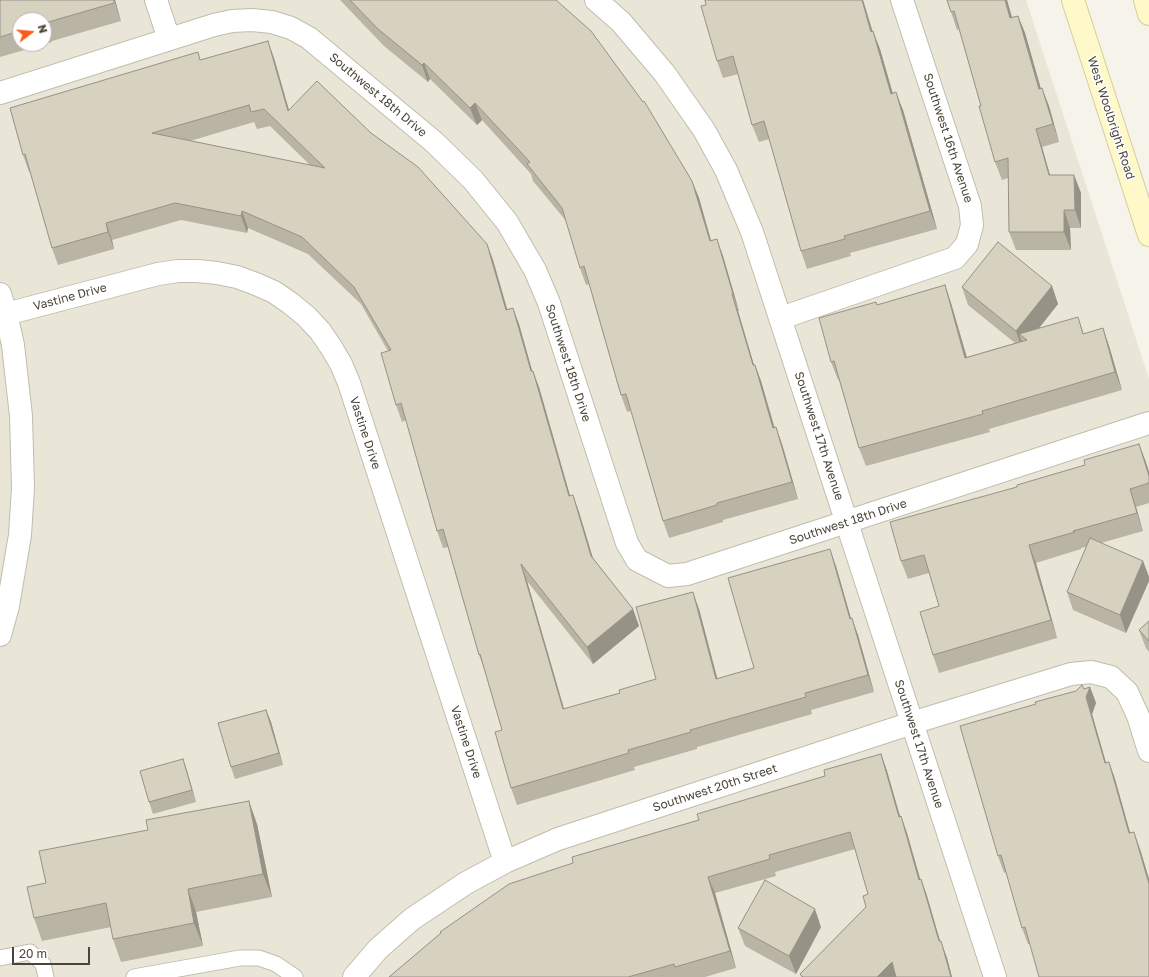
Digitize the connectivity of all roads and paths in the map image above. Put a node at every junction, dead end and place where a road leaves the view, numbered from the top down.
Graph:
1 (156, 0) edge
2 (596, 0) edge
3 (902, 0) edge
4 (1073, 0) edge
5 (1145, 0) edge
6 (1149, 14) edge
7 (169, 39) junction
8 (0, 93) edge
9 (1149, 235) edge
10 (0, 294) edge
11 (6, 314) junction
12 (780, 318) junction
13 (1149, 423) edge
14 (847, 522) junction
15 (0, 635) edge
16 (912, 723) junction
17 (1149, 750) edge
18 (505, 862) junction
19 (0, 958) edge
20 (202, 972) edge
21 (46, 977) edge
22 (134, 977) edge
23 (295, 977) edge
24 (354, 977) edge
25 (995, 977) edge

1 - 7 street
2 - 12 street, Southwest 17th Avenue
3 - 12 street, Southwest 16th Avenue
4 - 9 main road, West Woolbright Road
5 - 6 main road
7 - 8 street, Southwest 18th Drive
7 - 14 street, Southwest 18th Drive
10 - 11 street
11 - 15 street
11 - 18 street, Vastine Drive
12 - 14 street, Southwest 17th Avenue
13 - 14 street, Southwest 18th Drive
14 - 16 street, Southwest 17th Avenue
16 - 17 street, Southwest 20th Street
16 - 18 street, Southwest 20th Street
16 - 25 street, Southwest 17th Avenue
18 - 24 street, Southwest 20th Street
19 - 21 lane
20 - 22 lane
20 - 23 lane

